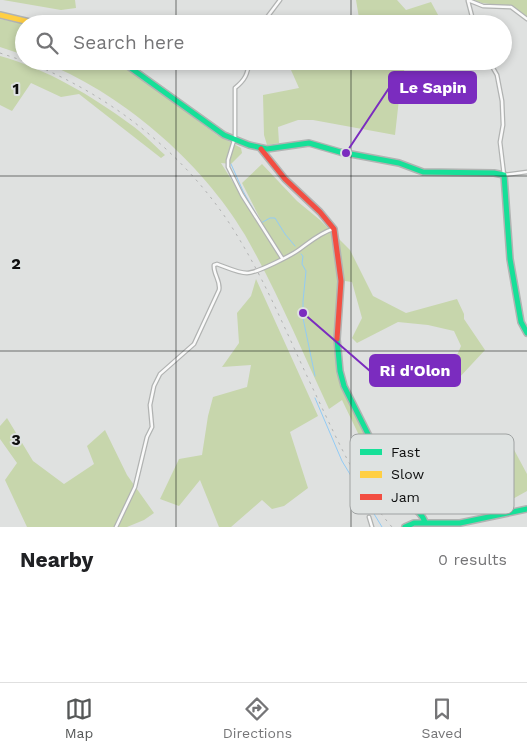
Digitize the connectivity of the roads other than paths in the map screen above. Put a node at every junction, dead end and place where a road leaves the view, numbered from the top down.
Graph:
1 (280, 0) edge
2 (468, 0) edge
3 (0, 15) edge
4 (269, 15) edge
5 (472, 15) edge
6 (15, 19) edge
7 (527, 19) edge
8 (134, 70) edge
9 (248, 70) edge
10 (494, 70) edge
11 (234, 139) junction
12 (261, 149) junction
13 (527, 172) edge
14 (504, 175) junction
15 (334, 229) junction
16 (282, 259) junction
17 (527, 333) edge
18 (368, 434) edge
19 (527, 509) edge
20 (514, 512) edge
21 (420, 514) edge
22 (503, 514) edge
23 (368, 517) dead end
24 (425, 522) junction
25 (116, 527) edge
26 (372, 527) edge
27 (405, 527) edge

1 - 4 street
2 - 5 street
2 - 7 street
3 - 6 street
8 - 11 street
9 - 11 street
10 - 14 street
11 - 12 street
11 - 16 street
12 - 14 street
12 - 15 street
13 - 14 street
14 - 17 street
15 - 16 street
15 - 18 street
16 - 25 street
19 - 20 street
21 - 24 street
22 - 24 street
23 - 26 street
24 - 27 street

